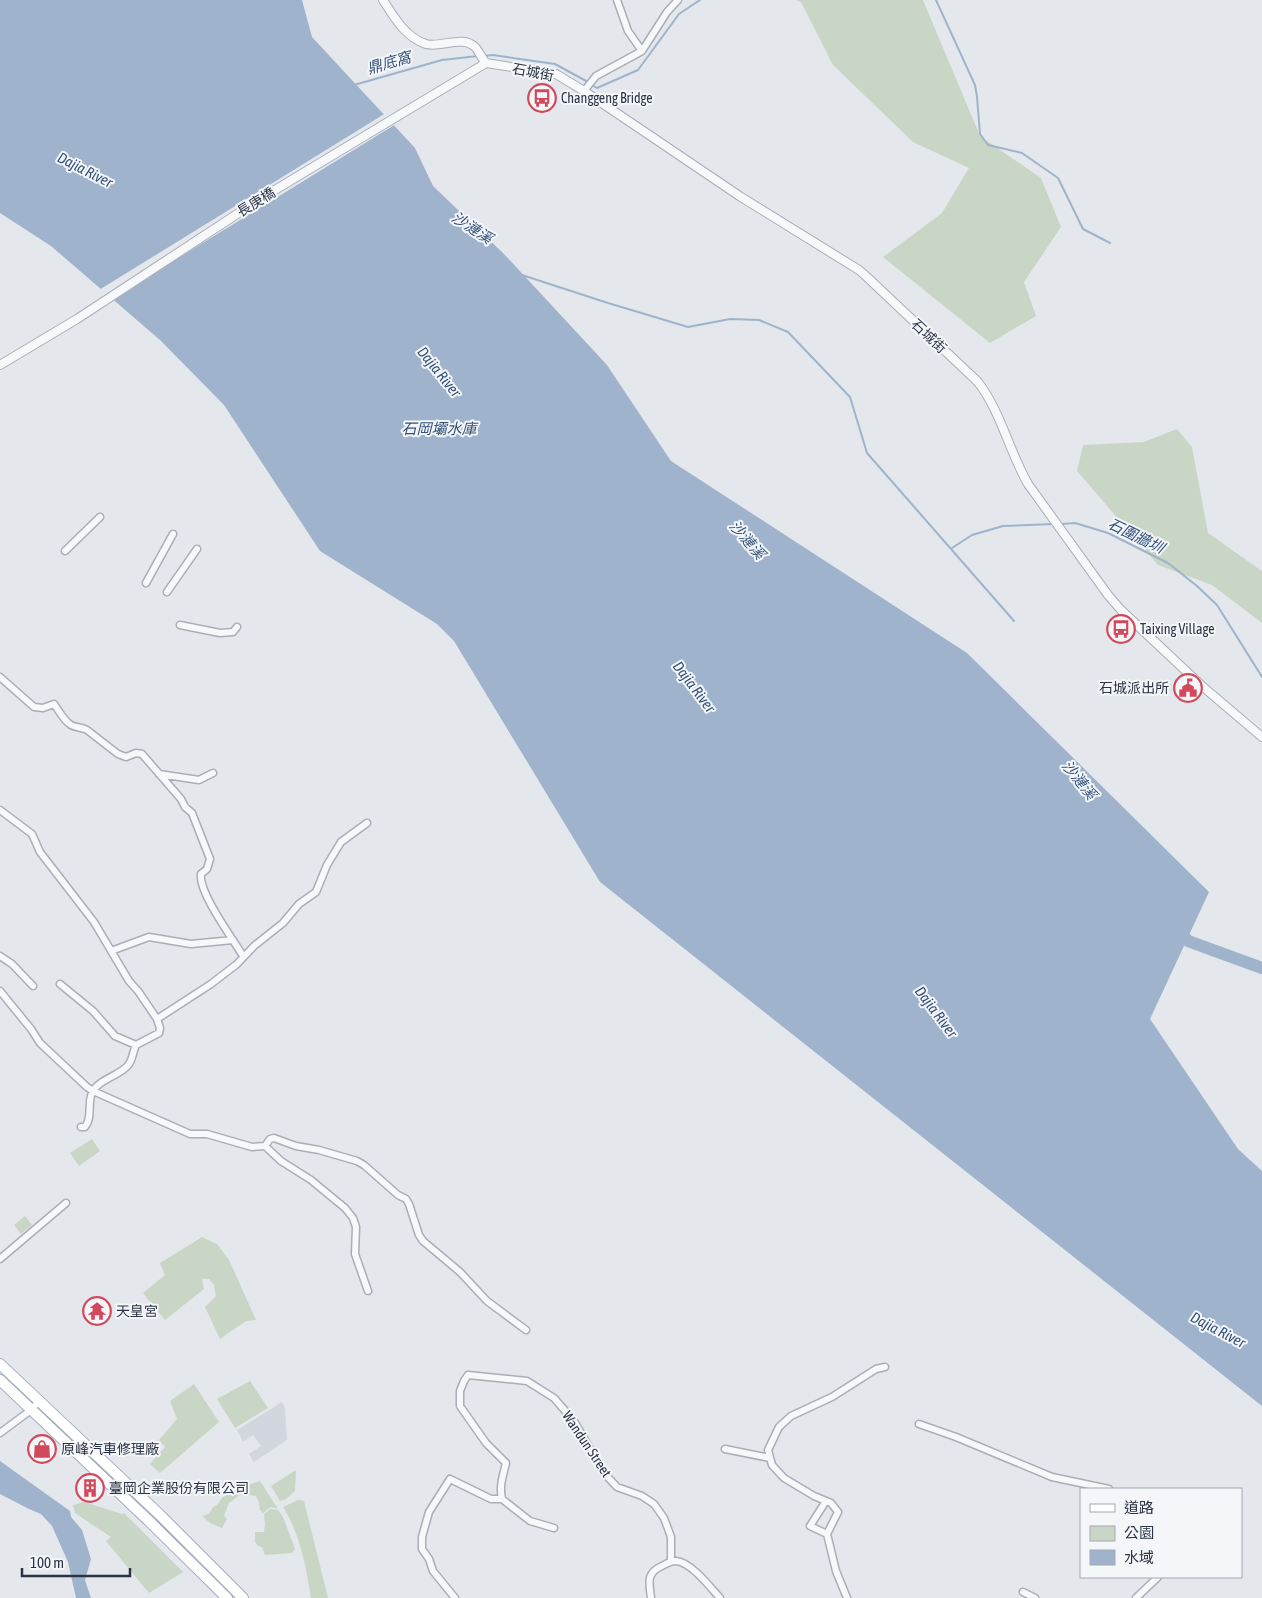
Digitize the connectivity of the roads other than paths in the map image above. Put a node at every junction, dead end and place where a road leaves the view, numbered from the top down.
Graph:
1 (383, 0) edge
2 (617, 0) edge
3 (678, 0) edge
4 (642, 51) junction
5 (486, 64) junction
6 (586, 89) junction
7 (0, 365) edge
8 (100, 517) dead end
9 (173, 534) dead end
10 (197, 549) dead end
11 (65, 551) dead end
12 (146, 583) dead end
13 (167, 592) dead end
14 (180, 625) dead end
15 (237, 627) dead end
16 (0, 677) edge
17 (1262, 737) edge
18 (212, 772) dead end
19 (159, 774) junction
20 (0, 810) edge
21 (367, 823) dead end
22 (233, 940) junction
23 (111, 951) junction
24 (0, 956) edge
25 (243, 956) junction
26 (60, 984) dead end
27 (34, 986) dead end
28 (0, 990) edge
29 (156, 1020) junction
30 (136, 1045) junction
31 (93, 1091) junction
32 (81, 1128) dead end
33 (265, 1146) junction
34 (66, 1203) dead end
35 (0, 1259) edge
36 (368, 1291) dead end
37 (526, 1330) dead end
38 (0, 1364) edge
39 (885, 1367) dead end
40 (0, 1380) edge
41 (39, 1401) junction
42 (31, 1410) junction
43 (919, 1424) dead end
44 (0, 1433) edge
45 (725, 1449) dead end
46 (770, 1458) junction
47 (1104, 1488) edge
48 (502, 1499) junction
49 (826, 1501) junction
50 (554, 1528) dead end
51 (828, 1534) junction
52 (671, 1561) junction
53 (1157, 1578) edge
54 (1024, 1592) dead end
55 (453, 1597) edge
56 (227, 1598) edge
57 (243, 1598) edge
58 (651, 1598) edge
59 (720, 1598) edge
60 (847, 1598) edge
61 (1035, 1598) edge
62 (1136, 1598) edge

1 - 5 street
2 - 4 street
3 - 4 street
4 - 6 street
5 - 6 street, 石城街
5 - 7 street, 長庚橋
6 - 17 street, 石城街
8 - 11 street
9 - 12 street
10 - 13 street
14 - 15 street
16 - 19 street
18 - 19 street
19 - 22 street
20 - 23 street
21 - 25 street
22 - 23 street
22 - 25 street
23 - 29 street
24 - 27 street
25 - 29 street
26 - 30 street
28 - 31 street
29 - 30 street
30 - 31 street
31 - 32 street
31 - 33 street
33 - 36 street
33 - 37 street
34 - 35 street
38 - 41 main road
39 - 46 street
40 - 42 main road
41 - 42 street
41 - 57 main road
42 - 44 street
42 - 56 main road
43 - 47 street
45 - 46 street
46 - 49 street
48 - 50 street
48 - 52 street, Wandun Street
48 - 55 street
49 - 51 street
49 - 51 street
51 - 60 street
52 - 58 street
52 - 59 street
53 - 62 street
54 - 61 street

